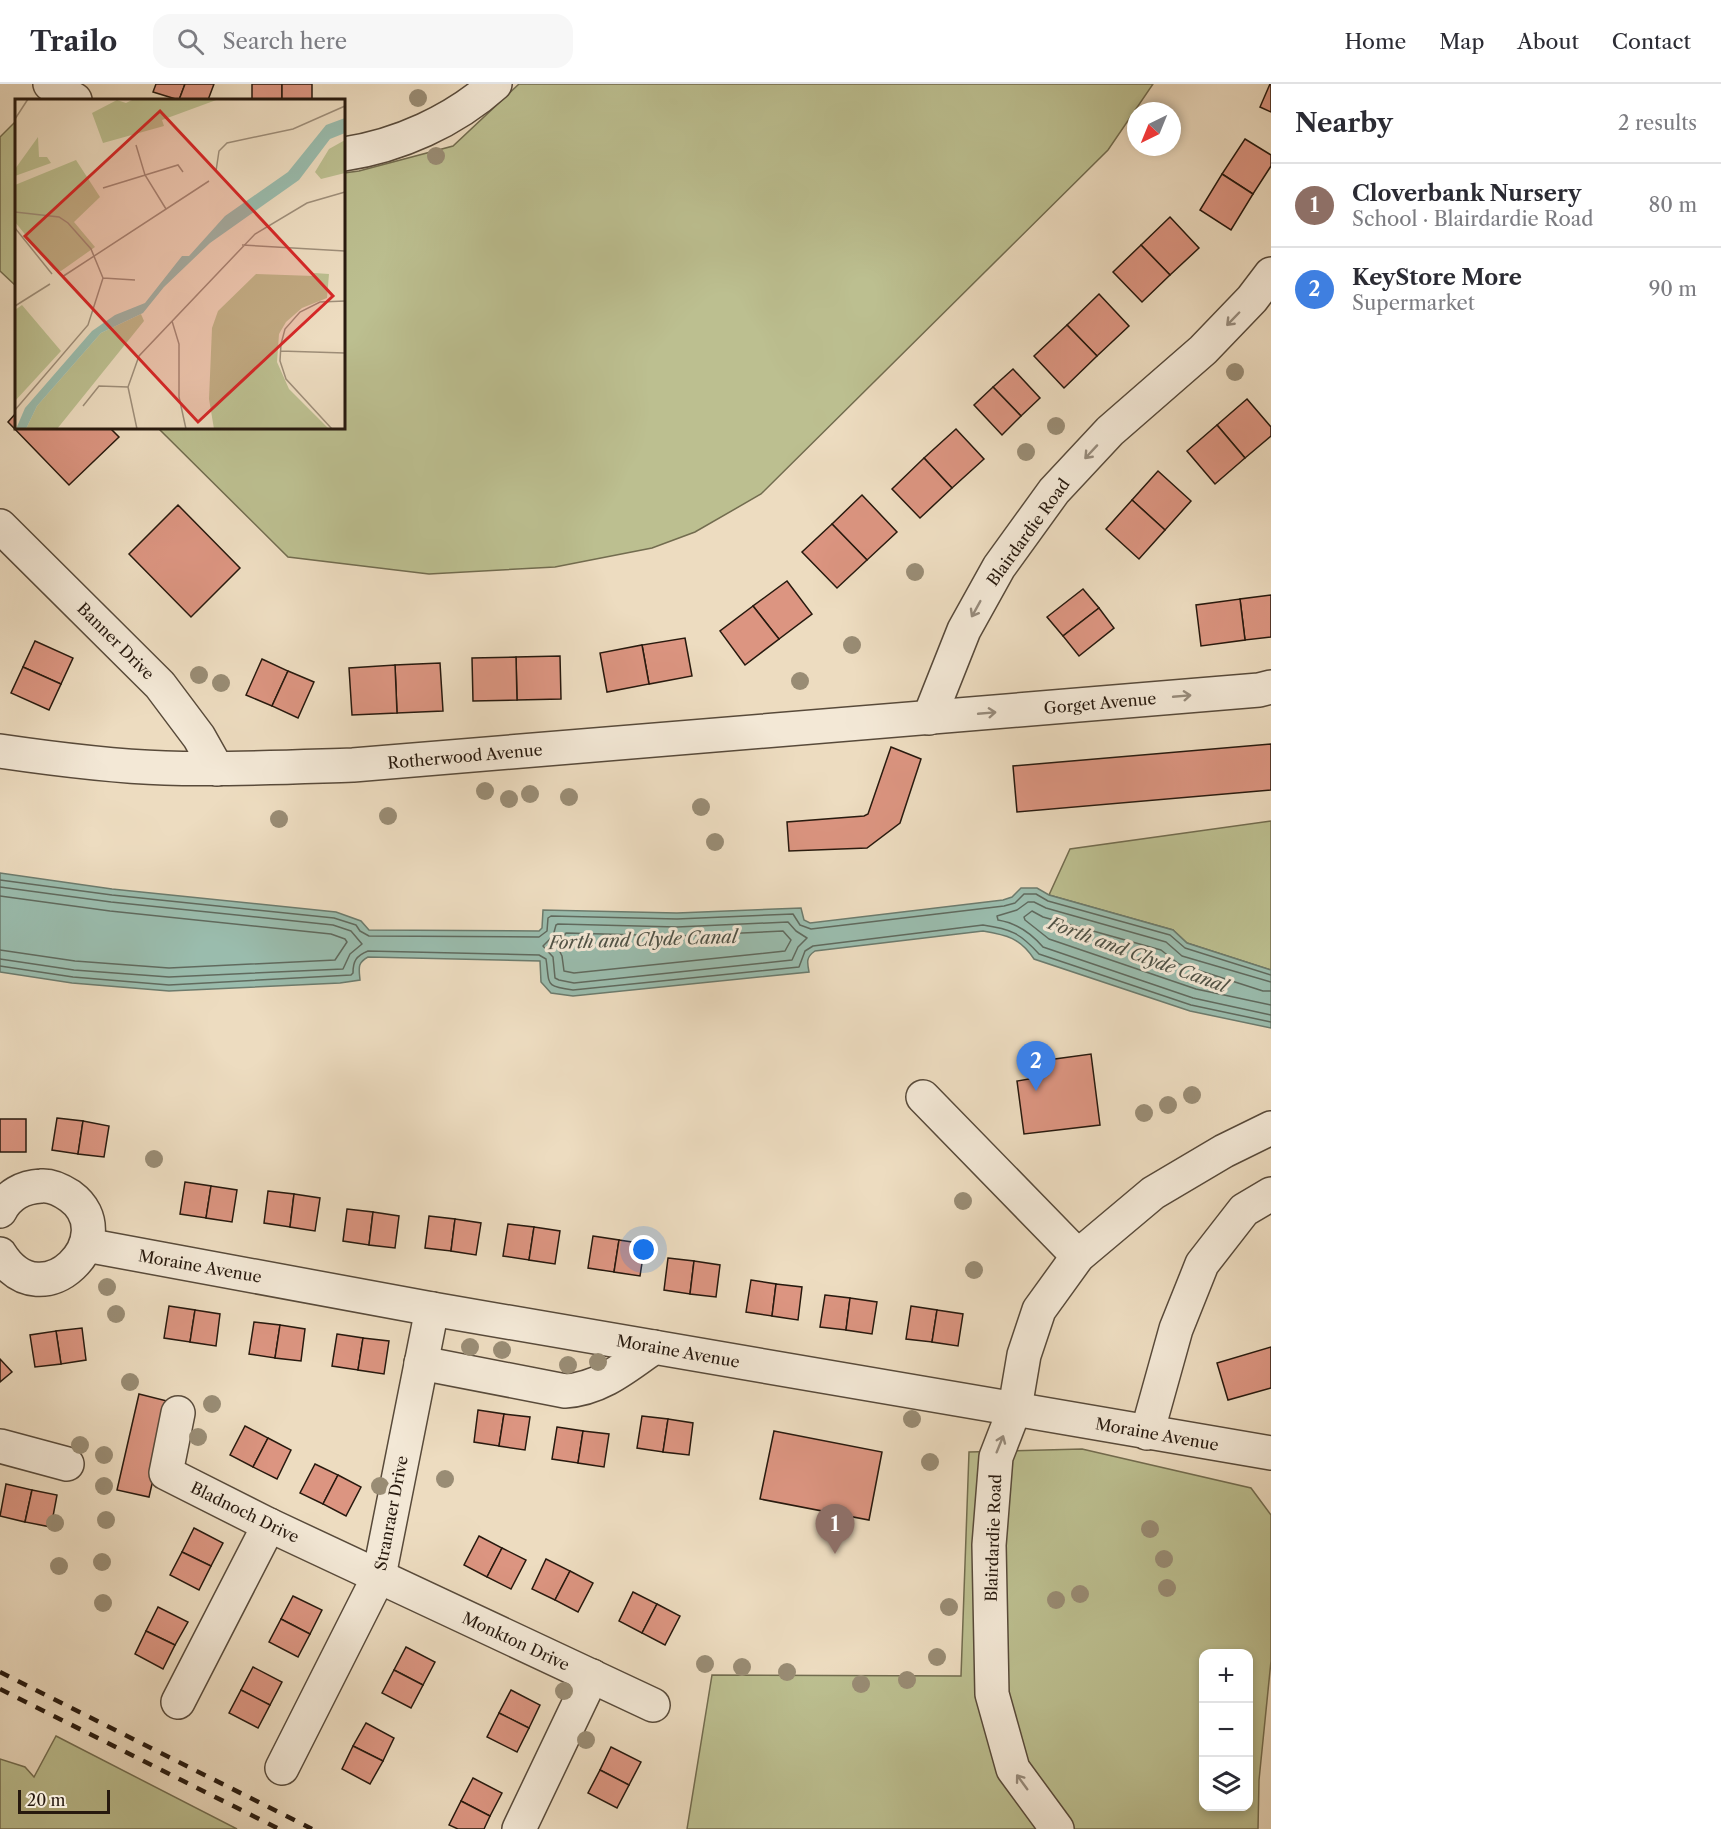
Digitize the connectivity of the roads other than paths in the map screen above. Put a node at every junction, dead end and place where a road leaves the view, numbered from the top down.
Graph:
1 (50, 84) edge
2 (495, 84) edge
3 (73, 99) edge
4 (345, 154) edge
5 (1271, 274) edge
6 (0, 526) edge
7 (1271, 687) edge
8 (929, 718) junction
9 (0, 751) edge
10 (217, 769) junction
11 (923, 1097) dead end
12 (1271, 1128) edge
13 (1271, 1194) edge
14 (5, 1198) edge
15 (86, 1245) junction
16 (1078, 1256) junction
17 (2, 1261) edge
18 (432, 1309) junction
19 (654, 1347) junction
20 (421, 1363) junction
21 (1015, 1408) junction
22 (178, 1413) dead end
23 (1147, 1433) junction
24 (0, 1446) edge
25 (1271, 1453) edge
26 (67, 1464) dead end
27 (269, 1525) junction
28 (379, 1576) junction
29 (592, 1676) junction
30 (178, 1702) dead end
31 (653, 1705) dead end
32 (282, 1768) dead end
33 (519, 1829) edge
34 (1057, 1829) edge

1 - 3 street
2 - 4 street
5 -> 8 street, Blairdardie Road
6 - 10 street, Banner Drive
8 -> 7 street, Gorget Avenue
8 - 10 street, Rotherwood Avenue
9 - 10 street, Rotherwood Avenue
11 - 16 street
12 - 16 street, Blairdardie Road
13 - 23 street
14 - 15 street
15 - 17 street
15 - 18 street, Moraine Avenue
16 - 21 street, Blairdardie Road
18 - 19 street, Moraine Avenue
18 - 20 street, Stranraer Drive
19 - 20 street
19 - 21 street, Moraine Avenue
20 - 28 street, Stranraer Drive
21 - 23 street, Moraine Avenue
34 -> 21 street, Blairdardie Road
22 - 27 street, Bladnoch Drive
23 - 25 street, Moraine Avenue
24 - 26 street
27 - 28 street, Bladnoch Drive
27 - 30 street
28 - 29 street, Monkton Drive
28 - 32 street, Stranraer Drive
29 - 31 street, Monkton Drive
29 - 33 street

